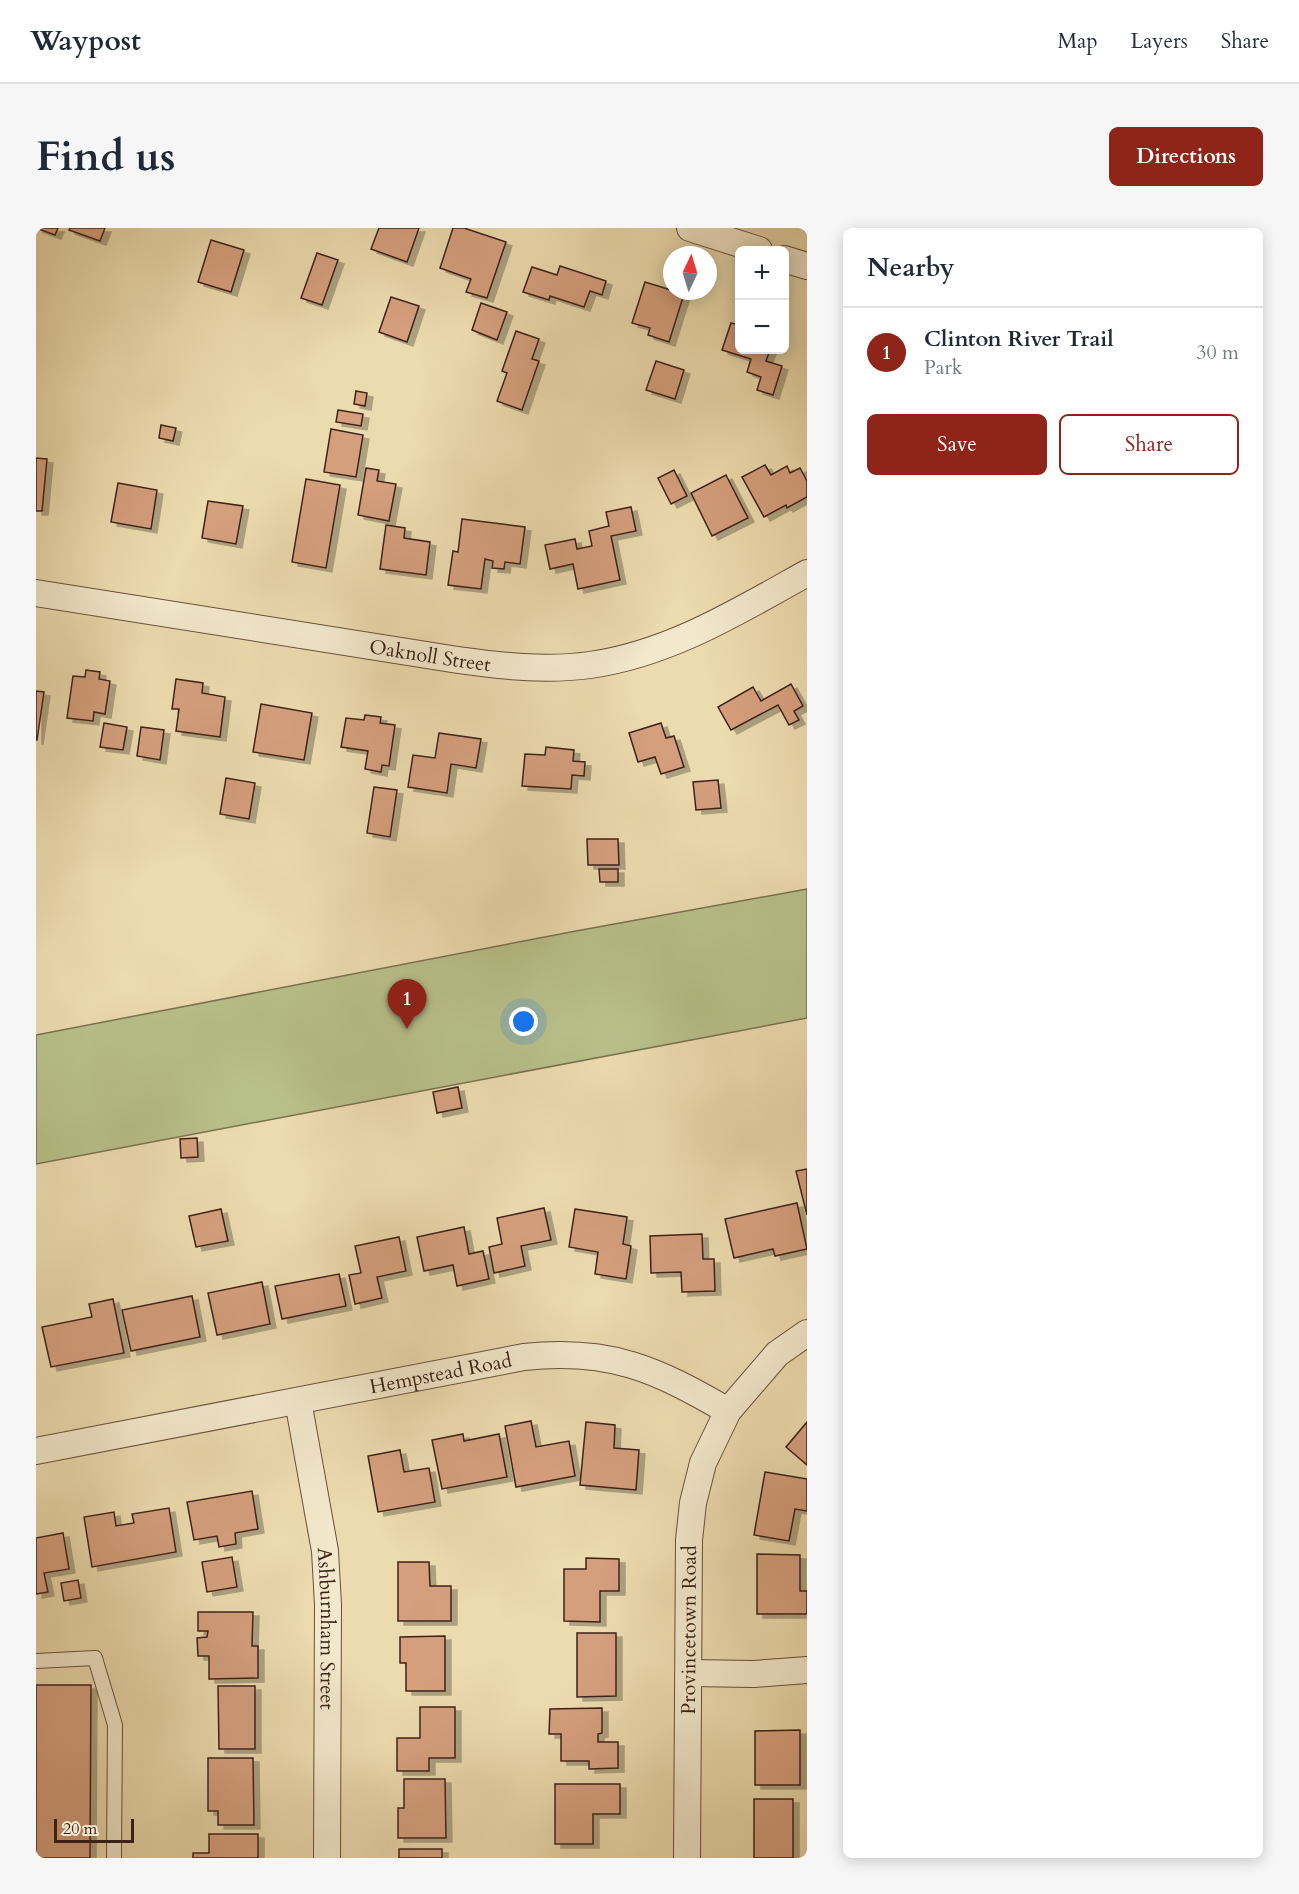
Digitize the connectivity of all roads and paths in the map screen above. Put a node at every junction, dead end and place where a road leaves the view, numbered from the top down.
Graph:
1 (690, 228) edge
2 (746, 246) edge
3 (789, 261) edge
4 (807, 266) edge
5 (807, 573) edge
6 (36, 593) edge
7 (807, 1333) edge
8 (298, 1401) junction
9 (728, 1411) junction
10 (36, 1451) edge
11 (36, 1661) edge
12 (807, 1670) edge
13 (689, 1673) junction
14 (114, 1858) edge
15 (327, 1858) edge
16 (687, 1858) edge

1 - 2 street
3 - 4 street
5 - 6 street, Oaknoll Street
7 - 9 street
8 - 9 street, Hempstead Road
8 - 10 street, Hempstead Road
8 - 15 street, Ashburnham Street
9 - 13 street, Provincetown Road
11 - 14 lane
12 - 13 street
13 - 16 street, Provincetown Road

